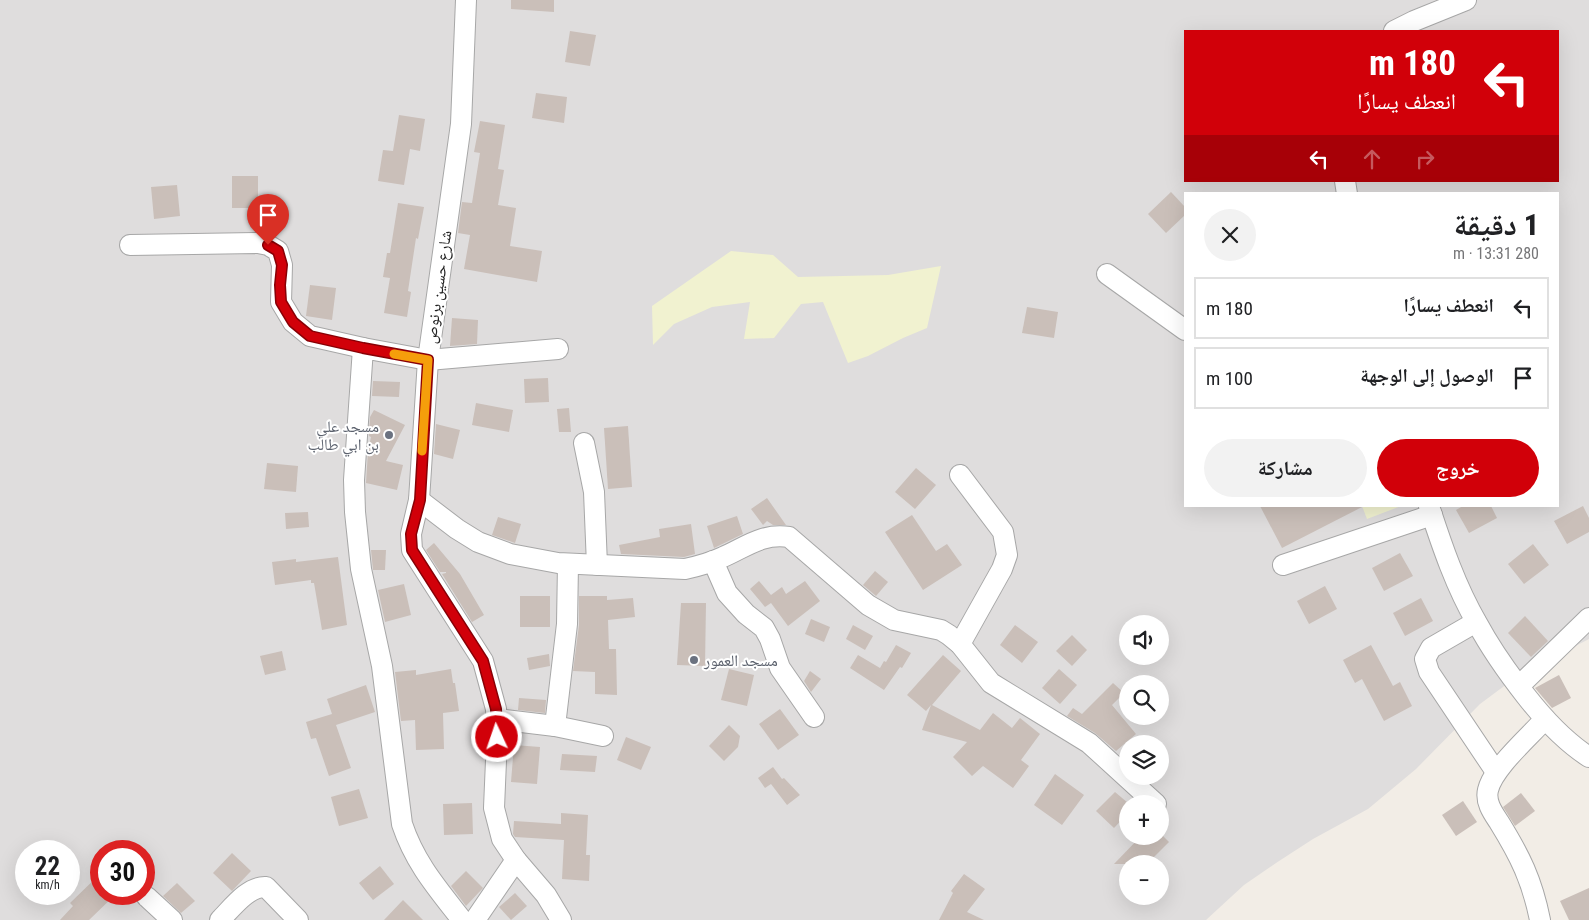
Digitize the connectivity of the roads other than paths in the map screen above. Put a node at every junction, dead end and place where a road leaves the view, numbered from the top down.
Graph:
1 (466, 0) edge
2 (1457, 2) edge
3 (1396, 30) edge
4 (130, 245) dead end
5 (1107, 274) dead end
6 (1184, 329) edge
7 (363, 348) junction
8 (558, 349) dead end
9 (428, 360) junction
10 (584, 443) dead end
11 (960, 475) dead end
12 (420, 500) junction
13 (1431, 510) edge
14 (713, 561) junction
15 (568, 564) junction
16 (597, 565) junction
17 (1283, 565) dead end
18 (1589, 618) edge
19 (1476, 622) junction
20 (960, 644) junction
21 (1519, 686) junction
22 (814, 717) dead end
23 (1544, 719) junction
24 (496, 720) junction
25 (555, 726) junction
26 (603, 736) dead end
27 (1589, 757) edge
28 (1496, 772) junction
29 (1146, 795) edge
30 (516, 860) junction
31 (155, 904) edge
32 (172, 920) edge
33 (220, 920) edge
34 (298, 920) edge
35 (462, 920) edge
36 (475, 920) edge
37 (562, 920) edge
38 (1540, 920) edge

1 - 9 street, شارع حسين برنوص
2 - 3 street
4 - 7 street
5 - 6 street
7 - 9 street
7 - 35 street
8 - 9 street
9 - 12 street, شارع حسين برنوص
10 - 16 street
11 - 20 street
12 - 15 street
12 - 24 street, شارع حسين برنوص
13 - 17 street
13 - 19 street
14 - 16 street
14 - 20 street
14 - 22 street
15 - 16 street
15 - 25 street
18 - 21 street
19 - 21 street
19 - 28 street
20 - 29 street
21 - 23 street
23 - 27 street
23 - 28 street
24 - 25 street
24 - 30 street, شارع حسين برنوص
25 - 26 street
28 - 38 street
30 - 36 street
30 - 37 street, شارع حسين برنوص
31 - 32 street
33 - 34 street

